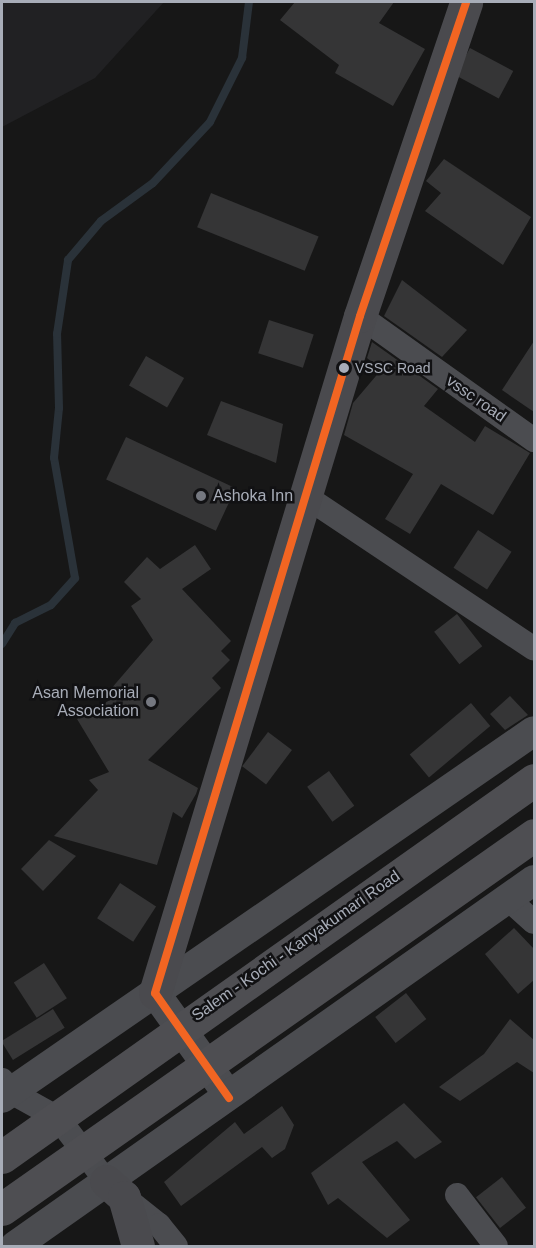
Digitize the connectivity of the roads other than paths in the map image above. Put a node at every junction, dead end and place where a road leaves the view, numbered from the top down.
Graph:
1 (466, 2) edge
2 (360, 316) junction
3 (534, 440) edge
4 (305, 496) junction
5 (534, 649) edge
6 (534, 731) edge
7 (534, 780) edge
8 (534, 835) edge
9 (534, 880) edge
10 (507, 898) junction
11 (534, 922) edge
12 (155, 993) junction
13 (181, 1029) junction
14 (205, 1063) junction
15 (5, 1090) edge
16 (229, 1098) junction
17 (57, 1118) junction
18 (86, 1150) junction
19 (2, 1157) edge
20 (115, 1189) junction
21 (457, 1195) dead end
22 (2, 1209) edge
23 (15, 1246) edge
24 (138, 1246) edge
25 (176, 1246) edge
26 (496, 1246) edge

1 - 2 main road
2 - 3 street, vssc road
2 - 4 main road
4 - 5 street
4 - 12 main road
6 - 12 street
7 - 13 highway, Salem - Kochi - Kanyakumari Road
8 - 14 highway
9 - 10 street
10 - 11 street
10 - 16 street
12 - 13 street
12 - 15 street
13 - 14 street
13 - 17 highway, Salem - Kochi - Kanyakumari Road
14 - 16 street
14 - 18 highway
15 - 17 street
16 - 20 street
17 - 18 street
17 - 19 highway, Salem - Kochi - Kanyakumari Road
18 - 20 street
18 - 22 highway
20 - 23 street
20 - 24 main road
20 - 25 street
21 - 26 street

